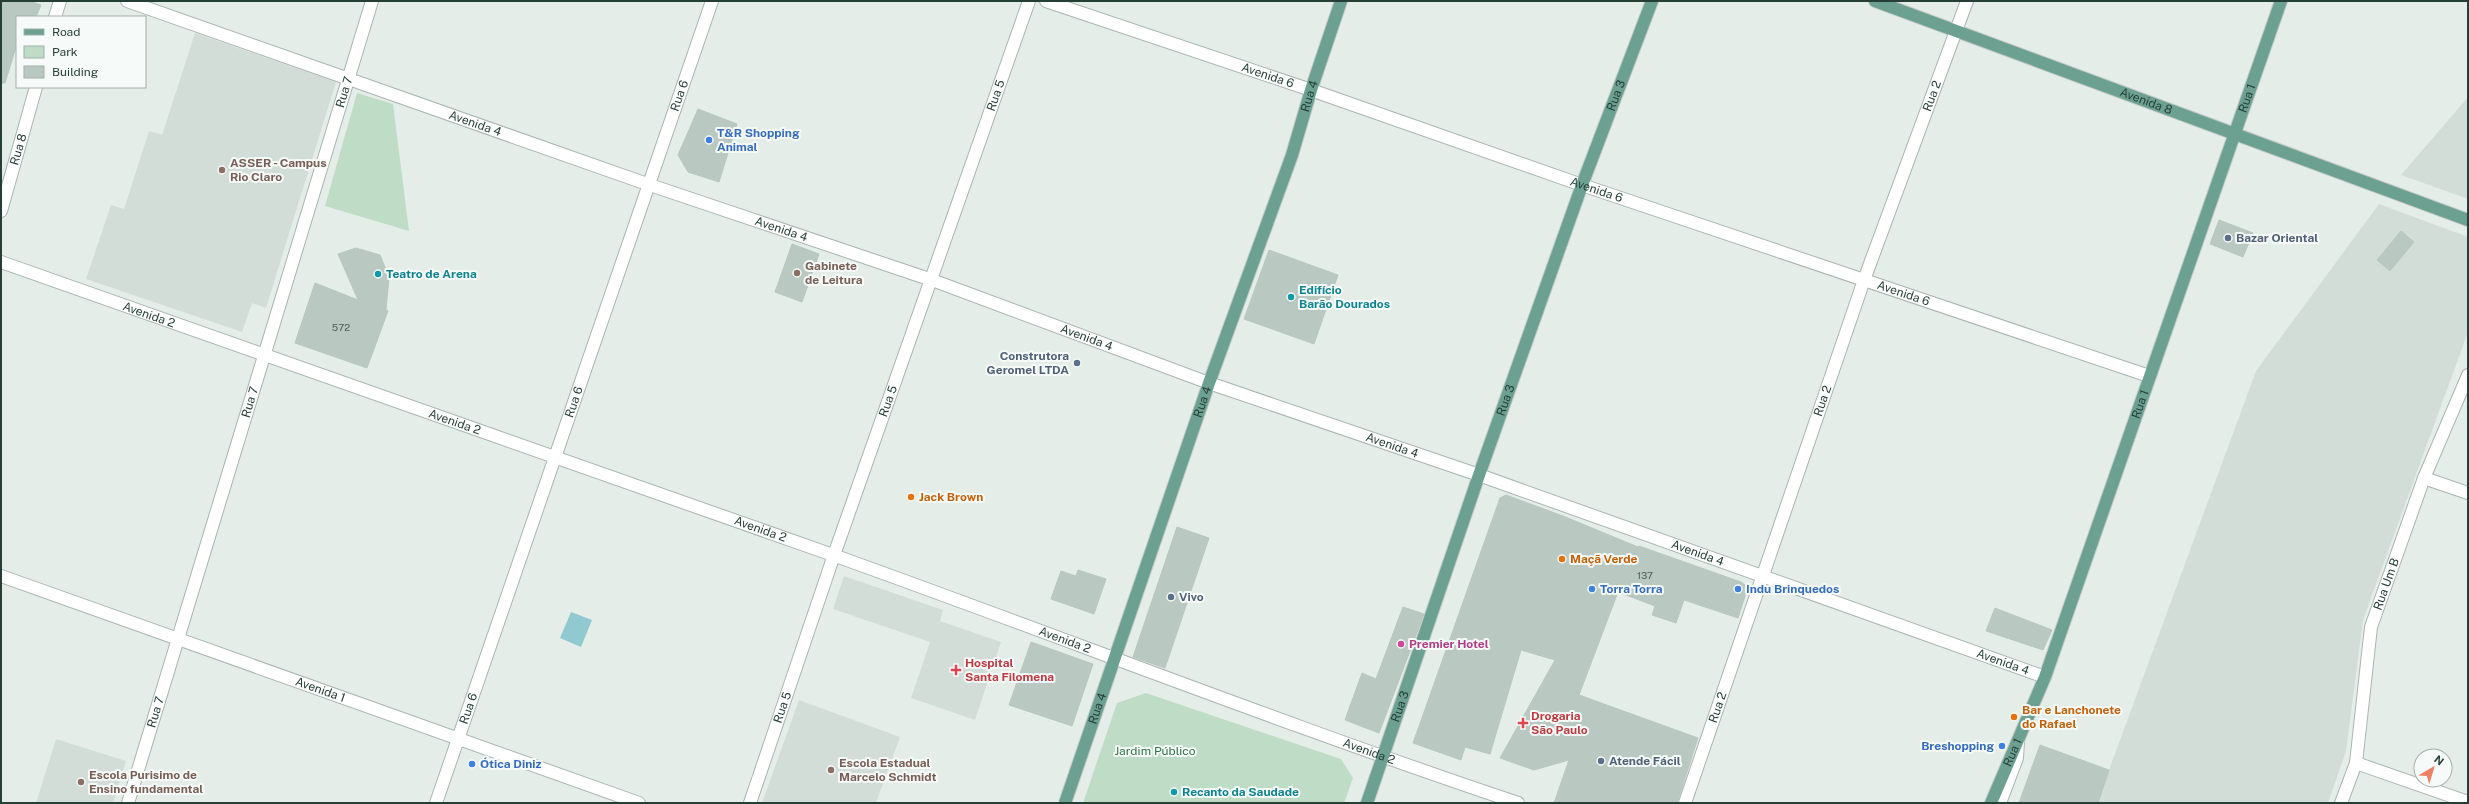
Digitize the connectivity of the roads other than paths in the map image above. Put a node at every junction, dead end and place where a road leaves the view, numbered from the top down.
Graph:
1 (60, 1) edge
2 (127, 1) edge
3 (372, 1) edge
4 (712, 1) edge
5 (1030, 1) edge
6 (1046, 1) edge
7 (1341, 1) edge
8 (1652, 1) edge
9 (1875, 1) edge
10 (1967, 1) edge
11 (2281, 1) edge
12 (56, 16) edge
13 (1956, 31) junction
14 (348, 79) junction
15 (36, 88) edge
16 (1311, 90) junction
17 (2234, 132) junction
18 (650, 185) junction
19 (1582, 185) junction
20 (1, 211) edge
21 (2468, 220) edge
22 (1, 262) edge
23 (932, 280) junction
24 (1864, 280) junction
25 (264, 357) junction
26 (2468, 374) edge
27 (2149, 376) junction
28 (1209, 383) junction
29 (555, 458) junction
30 (1479, 475) junction
31 (2424, 478) junction
32 (2468, 493) edge
33 (834, 555) junction
34 (1, 576) edge
35 (1763, 576) junction
36 (178, 639) junction
37 (1113, 659) junction
38 (2045, 677) junction
39 (459, 739) junction
40 (2018, 740) junction
41 (1384, 758) junction
42 (2356, 763) junction
43 (2468, 802) edge
44 (128, 803) edge
45 (436, 803) edge
46 (639, 803) edge
47 (750, 803) edge
48 (1065, 803) edge
49 (1367, 803) edge
50 (1518, 803) edge
51 (1685, 803) edge
52 (1991, 803) edge
53 (2000, 803) edge
54 (2341, 803) edge

1 - 12 street
2 - 14 street, Avenida 4
3 - 14 street, Rua 7
4 - 18 street, Rua 6
5 - 23 street, Rua 5
6 - 16 street, Avenida 6
7 - 16 main road, Rua 4
8 - 19 main road, Rua 3
9 - 13 main road, Avenida 8
10 - 13 street, Rua 2
11 - 17 main road, Rua 1
13 - 17 main road, Avenida 8
13 - 24 street, Rua 2
14 - 18 street, Avenida 4
14 - 25 street, Rua 7
15 - 20 street, Rua 8
16 - 19 street, Avenida 6
16 - 28 main road, Rua 4
17 - 21 main road, Avenida 8
17 - 27 main road, Rua 1
18 - 23 street, Avenida 4
18 - 29 street, Rua 6
19 - 24 street, Avenida 6
19 - 30 main road, Rua 3
22 - 25 street, Avenida 2
23 - 28 street, Avenida 4
23 - 33 street, Rua 5
24 - 27 street, Avenida 6
24 - 35 street, Rua 2
25 - 29 street, Avenida 2
25 - 36 street, Rua 7
26 - 31 street, Rua Um B
27 - 38 main road, Rua 1
28 - 30 street, Avenida 4
28 - 37 main road, Rua 4
29 - 33 street, Avenida 2
29 - 39 street, Rua 6
30 - 35 street, Avenida 4
30 - 41 main road, Rua 3
31 - 32 street
31 - 42 street, Rua Um B
33 - 37 street, Avenida 2
33 - 47 street, Rua 5
34 - 36 street, Avenida 1
35 - 38 street, Avenida 4
35 - 51 street, Rua 2
36 - 39 street, Avenida 1
36 - 44 street, Rua 7
37 - 41 street, Avenida 2
37 - 48 main road, Rua 4
38 - 40 main road, Rua 1
39 - 45 street, Rua 6
39 - 46 street, Avenida 1
40 - 52 main road, Rua 1
40 - 53 street
41 - 49 main road, Rua 3
41 - 50 street, Avenida 2
42 - 43 street
42 - 54 street, Rua Um B

